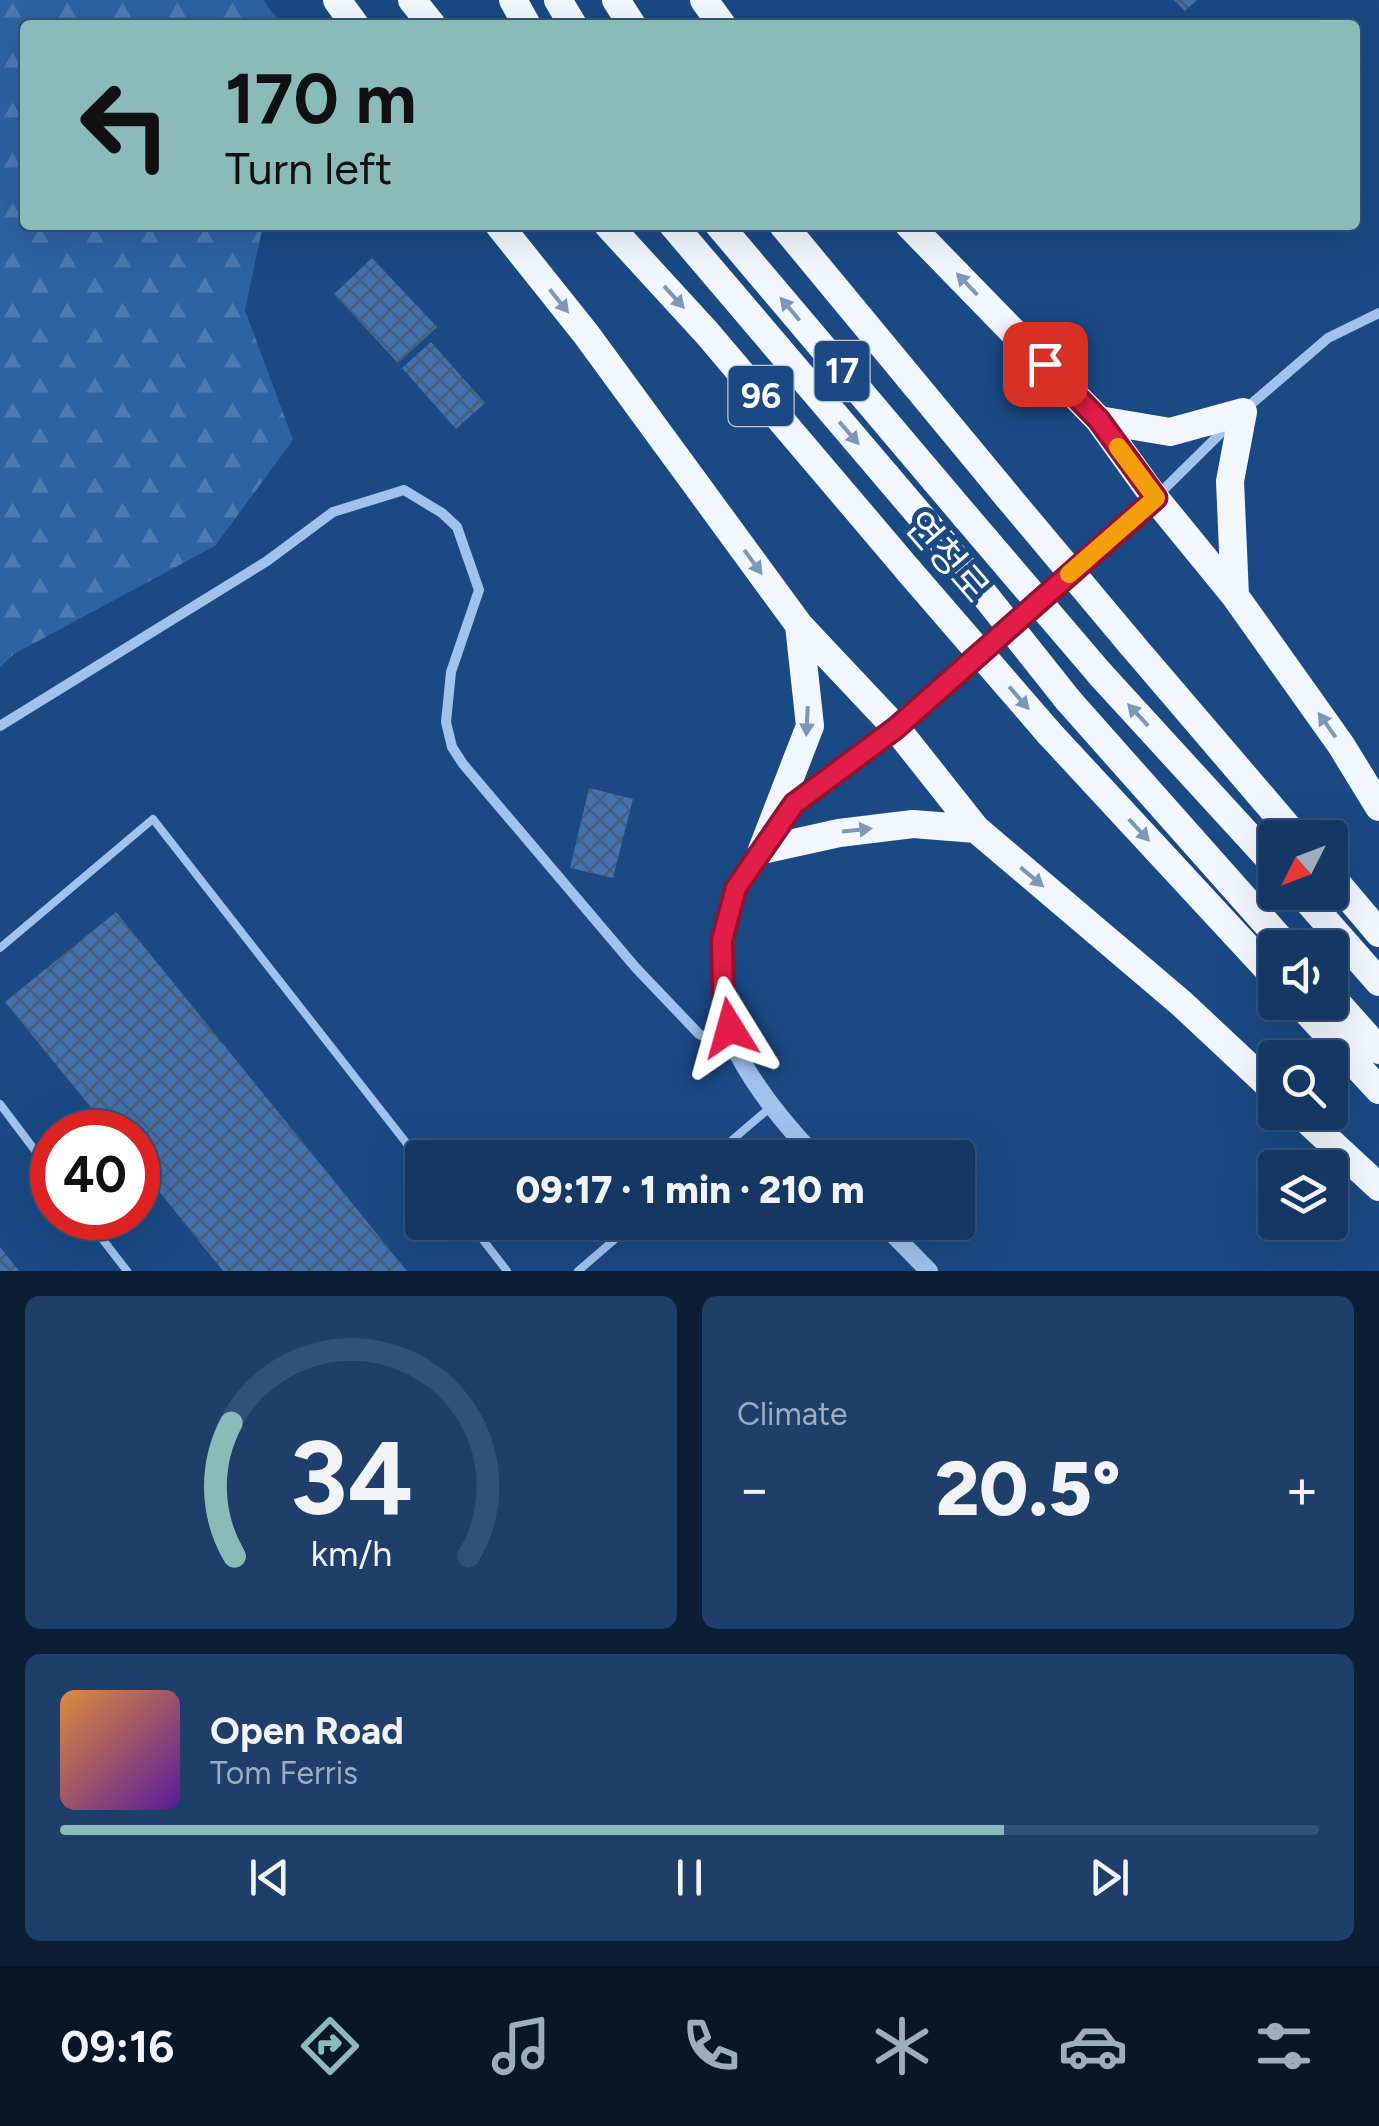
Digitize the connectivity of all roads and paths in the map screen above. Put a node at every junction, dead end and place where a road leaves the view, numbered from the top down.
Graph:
1 (412, 0) edge
2 (428, 20) edge
3 (502, 230) edge
4 (613, 230) edge
5 (677, 230) edge
6 (723, 230) edge
7 (787, 230) edge
8 (914, 230) edge
9 (1379, 313) edge
10 (1242, 412) junction
11 (1099, 420) junction
12 (1156, 498) junction
13 (1236, 596) junction
14 (798, 625) junction
15 (0, 726) edge
16 (896, 728) junction
17 (1379, 807) edge
18 (1283, 820) edge
19 (976, 830) junction
20 (1258, 846) edge
21 (762, 850) junction
22 (1348, 897) edge
23 (1316, 910) edge
24 (1272, 930) edge
25 (1379, 932) edge
26 (0, 948) edge
27 (1258, 959) edge
28 (1379, 982) edge
29 (1348, 1015) edge
30 (1315, 1020) edge
31 (1379, 1050) edge
32 (736, 1051) junction
33 (1258, 1075) edge
34 (1379, 1090) edge
35 (0, 1104) edge
36 (772, 1106) junction
37 (1317, 1130) edge
38 (733, 1140) edge
39 (801, 1140) edge
40 (405, 1141) edge
41 (30, 1144) edge
42 (1379, 1187) edge
43 (103, 1240) edge
44 (483, 1240) edge
45 (614, 1240) edge
46 (899, 1240) edge
47 (127, 1271) edge
48 (507, 1271) edge
49 (578, 1271) edge
50 (929, 1271) edge

1 - 2 highway
3 -> 14 highway
4 -> 27 highway, 연청로 / 96, bridge
5 -> 24 highway, 연청로 / 17, bridge
20 -> 6 highway, 연청로 / 17, bridge
7 - 18 highway, bridge
11 -> 8 highway
9 - 10 street
10 - 11 highway
10 - 12 street
10 - 13 highway
11 - 12 highway
12 - 13 highway
12 - 16 street
17 -> 13 highway
14 - 16 highway
14 -> 21 highway
15 - 32 street
16 - 19 highway
16 - 21 street
21 -> 19 highway
19 -> 33 highway
21 - 32 street
22 - 25 highway
23 - 28 highway
26 - 40 lane
29 - 31 highway
30 - 34 highway
32 - 36 street
35 - 41 lane
36 - 38 lane
36 - 39 street
37 - 42 highway
43 - 47 lane
44 - 48 lane
45 - 49 lane
46 - 50 street

